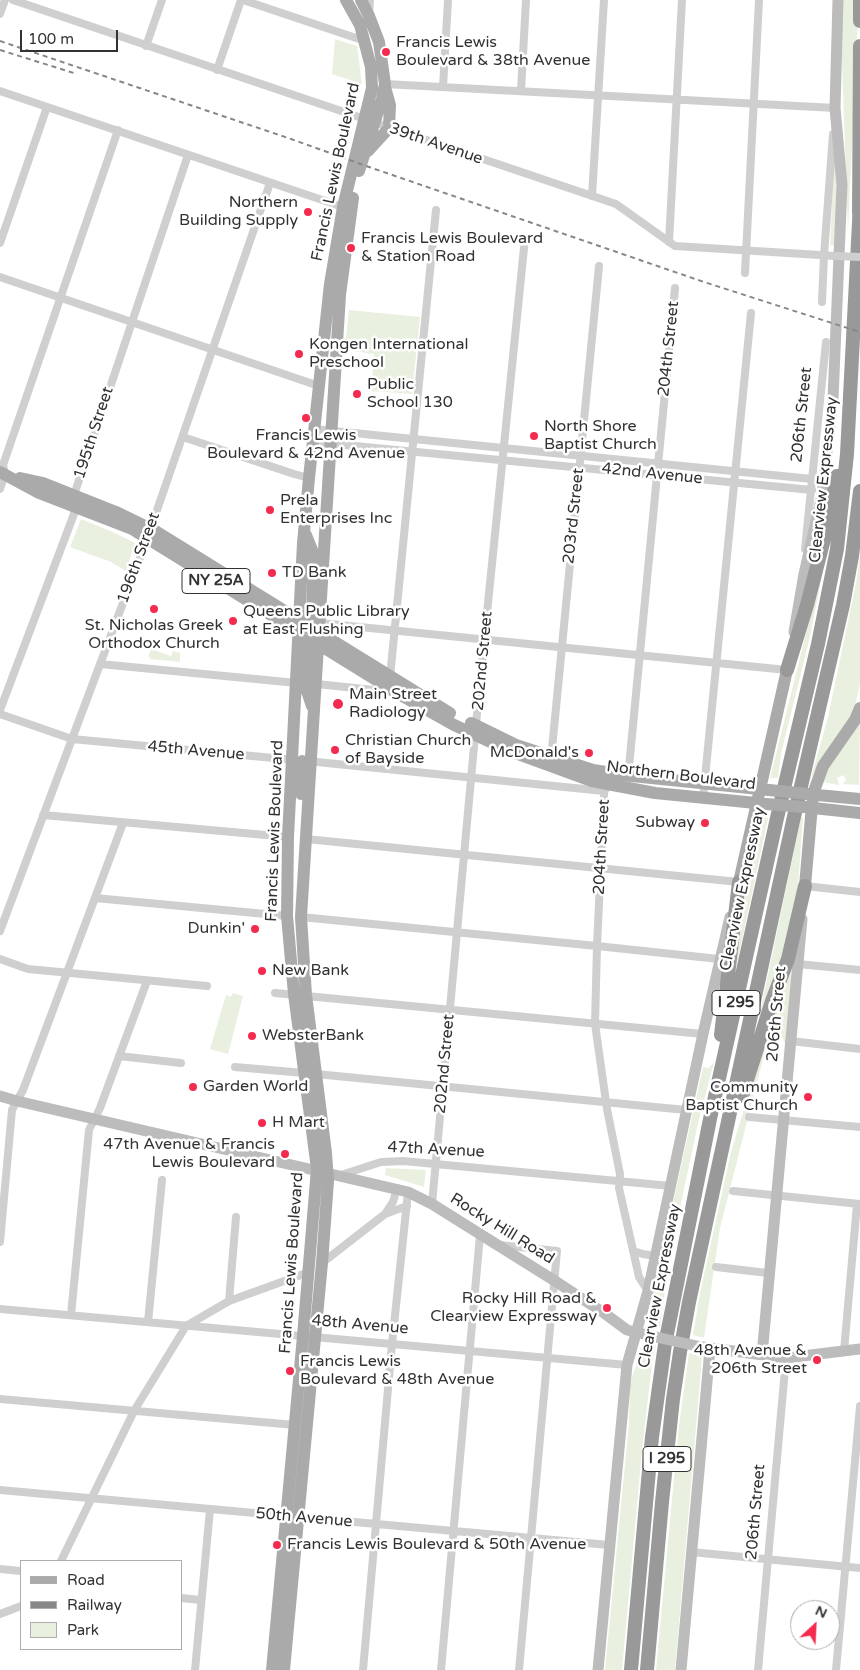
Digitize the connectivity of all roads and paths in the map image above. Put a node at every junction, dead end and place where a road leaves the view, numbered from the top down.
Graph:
1 (5, 0) edge
2 (13, 0) edge
3 (162, 0) edge
4 (242, 0) edge
5 (346, 0) edge
6 (361, 0) edge
7 (370, 0) edge
8 (448, 0) edge
9 (526, 0) edge
10 (604, 0) edge
11 (682, 0) edge
12 (759, 0) edge
13 (838, 0) edge
14 (860, 0) edge
15 (0, 14) edge
16 (369, 16) junction
17 (860, 21) edge
18 (365, 41) junction
19 (146, 46) junction
20 (860, 46) edge
21 (217, 70) junction
22 (384, 84) junction
23 (443, 87) junction
24 (0, 91) edge
25 (521, 91) junction
26 (599, 95) junction
27 (676, 100) junction
28 (754, 104) junction
29 (47, 107) junction
30 (835, 108) junction
31 (369, 121) junction
32 (389, 128) junction
33 (118, 130) junction
34 (188, 155) junction
35 (364, 155) junction
36 (270, 183) junction
37 (592, 196) junction
38 (860, 204) edge
39 (343, 207) junction
40 (436, 210) dead end
41 (859, 222) edge
42 (525, 238) dead end
43 (669, 242) junction
44 (0, 243) edge
45 (746, 251) junction
46 (824, 255) junction
47 (860, 257) edge
48 (598, 266) dead end
49 (745, 273) dead end
50 (0, 277) edge
51 (675, 288) dead end
52 (60, 298) junction
53 (822, 302) dead end
54 (751, 313) dead end
55 (131, 322) junction
56 (853, 339) junction
57 (826, 342) dead end
58 (213, 350) junction
59 (319, 386) junction
60 (332, 431) junction
61 (313, 436) junction
62 (183, 437) junction
63 (414, 440) junction
64 (331, 444) junction
65 (503, 448) junction
66 (413, 452) junction
67 (580, 456) junction
68 (502, 460) junction
69 (657, 464) junction
70 (579, 467) junction
71 (734, 470) junction
72 (3, 473) edge
73 (656, 474) junction
74 (308, 478) junction
75 (812, 479) junction
76 (733, 482) junction
77 (0, 489) edge
78 (812, 490) junction
79 (860, 491) edge
80 (73, 501) junction
81 (152, 533) junction
82 (804, 574) junction
83 (396, 630) junction
84 (311, 632) junction
85 (485, 639) junction
86 (562, 647) junction
87 (639, 654) junction
88 (716, 662) junction
89 (100, 664) junction
90 (787, 670) junction
91 (390, 677) junction
92 (297, 683) junction
93 (317, 684) junction
94 (397, 693) junction
95 (860, 708) edge
96 (0, 710) edge
97 (314, 713) junction
98 (0, 714) edge
99 (476, 730) junction
100 (72, 739) junction
101 (303, 761) junction
102 (551, 761) junction
103 (620, 774) junction
104 (593, 776) junction
105 (472, 778) junction
106 (704, 784) junction
107 (607, 788) junction
108 (810, 794) junction
109 (761, 796) junction
110 (703, 798) junction
111 (860, 800) edge
112 (808, 808) junction
113 (860, 813) edge
114 (43, 815) junction
115 (123, 822) junction
116 (288, 837) junction
117 (306, 839) junction
118 (465, 855) junction
119 (600, 868) junction
120 (739, 882) junction
121 (805, 886) junction
122 (860, 892) edge
123 (95, 898) junction
124 (287, 916) junction
125 (301, 917) junction
126 (0, 931) edge
127 (457, 932) junction
128 (597, 946) junction
129 (0, 959) edge
130 (719, 959) junction
131 (798, 964) junction
132 (860, 970) edge
133 (67, 973) junction
134 (147, 981) junction
135 (207, 986) dead end
136 (275, 993) dead end
137 (300, 995) junction
138 (450, 1009) junction
139 (596, 1024) junction
140 (703, 1034) junction
141 (791, 1041) junction
142 (860, 1049) edge
143 (119, 1056) junction
144 (181, 1062) dead end
145 (235, 1067) dead end
146 (310, 1073) junction
147 (443, 1087) junction
148 (0, 1096) edge
149 (17, 1101) junction
150 (606, 1102) junction
151 (686, 1110) junction
152 (749, 1117) dead end
153 (93, 1118) junction
154 (710, 1119) junction
155 (784, 1120) junction
156 (860, 1127) edge
157 (436, 1163) junction
158 (322, 1171) junction
159 (341, 1175) junction
160 (162, 1180) dead end
161 (620, 1182) junction
162 (671, 1186) junction
163 (397, 1188) junction
164 (733, 1191) dead end
165 (408, 1192) junction
166 (714, 1193) junction
167 (776, 1196) junction
168 (432, 1204) junction
169 (858, 1204) edge
170 (407, 1206) junction
171 (385, 1214) junction
172 (236, 1217) dead end
173 (480, 1235) junction
174 (0, 1242) edge
175 (496, 1244) junction
176 (633, 1251) junction
177 (656, 1256) junction
178 (322, 1263) junction
179 (716, 1268) dead end
180 (309, 1272) junction
181 (768, 1273) junction
182 (555, 1281) junction
183 (648, 1291) junction
184 (229, 1301) junction
185 (0, 1309) edge
186 (71, 1315) junction
187 (148, 1322) junction
188 (186, 1326) junction
189 (636, 1333) junction
190 (309, 1337) junction
191 (392, 1344) junction
192 (710, 1349) junction
193 (860, 1349) edge
194 (469, 1351) junction
195 (844, 1351) junction
196 (762, 1355) junction
197 (547, 1358) junction
198 (786, 1358) junction
199 (627, 1365) junction
200 (0, 1399) edge
201 (860, 1406) edge
202 (134, 1411) junction
203 (294, 1425) junction
204 (0, 1490) edge
205 (91, 1499) junction
206 (210, 1509) junction
207 (292, 1517) junction
208 (376, 1524) junction
209 (453, 1531) junction
210 (531, 1538) junction
211 (609, 1545) junction
212 (691, 1552) junction
213 (61, 1560) edge
214 (768, 1560) junction
215 (846, 1567) junction
216 (860, 1568) edge
217 (0, 1569) edge
218 (20, 1571) edge
219 (182, 1598) edge
220 (201, 1600) junction
221 (20, 1606) edge
222 (0, 1614) edge
223 (195, 1670) edge
224 (272, 1670) edge
225 (284, 1670) edge
226 (363, 1670) edge
227 (441, 1670) edge
228 (519, 1670) edge
229 (598, 1670) edge
230 (631, 1670) edge
231 (647, 1670) edge
232 (681, 1670) edge
233 (758, 1670) edge
234 (836, 1670) edge

1 - 15 street
2 - 19 street, 39th Avenue
3 - 19 street
4 - 18 street
4 - 21 street
5 - 18 main road, Francis Lewis Boulevard
6 - 16 main road, Francis Lewis Boulevard
7 - 16 street
8 - 23 street
9 - 25 street
10 - 26 street
11 - 27 street
12 - 28 street
13 - 30 street
14 - 17 highway
16 - 22 main road, Francis Lewis Boulevard
18 - 31 main road, Francis Lewis Boulevard
19 - 21 street, 39th Avenue
20 - 41 highway
21 - 31 street, 39th Avenue
22 - 23 street
22 - 31 main road, Francis Lewis Boulevard
22 - 32 main road
23 - 25 street
24 - 29 street
25 - 26 street
26 - 27 street
26 - 37 street
27 - 28 street
27 - 43 street
28 - 30 street
28 - 45 street
29 - 33 street
29 - 44 street
30 - 46 street
30 - 82 street
31 - 32 street, 39th Avenue
31 - 35 main road, Francis Lewis Boulevard
31 - 39 main road, Francis Lewis Boulevard
32 - 35 main road
32 - 37 street, 39th Avenue
33 - 34 street
33 - 52 street
34 - 36 street
34 - 55 street, 195th Street
35 - 60 main road, Francis Lewis Boulevard
36 - 39 street
36 - 58 street, 196th Street
37 - 43 street, 39th Avenue
38 - 41 highway, Clearview Expressway / I 295
39 - 59 main road, Francis Lewis Boulevard
40 - 63 street
41 - 56 highway, Clearview Expressway / I 295
42 - 65 street, 202nd Street
43 - 45 street, 39th Avenue
45 - 46 street, 39th Avenue
45 - 49 street
46 - 47 street, 39th Avenue, bridge
46 - 53 street
48 - 67 street, 203rd Street
50 - 52 street
51 - 69 street, 204th Street
52 - 55 street
52 - 72 street
54 - 71 street
55 - 58 street
55 - 80 street, 195th Street
56 - 90 highway
56 - 154 highway, Clearview Expressway / I 295
57 - 75 street, 206th Street
58 - 59 street
58 - 62 street, 196th Street
59 - 61 main road, Francis Lewis Boulevard
60 - 61 street, 42nd Avenue
60 - 63 street, 42nd Avenue
60 - 64 main road, Francis Lewis Boulevard
61 - 64 street, 42nd Avenue
61 - 74 main road, Francis Lewis Boulevard
62 - 74 street
62 - 81 street, 196th Street
63 - 65 street, 42nd Avenue
63 - 66 street
64 - 66 street, 42nd Avenue
64 - 84 main road, Francis Lewis Boulevard
65 - 67 street, 42nd Avenue
65 - 68 street, 202nd Street
66 - 68 street, 42nd Avenue
66 - 83 street
67 - 69 street, 42nd Avenue
67 - 70 street, 203rd Street
68 - 70 street, 42nd Avenue
68 - 85 street, 202nd Street
69 - 71 street, 42nd Avenue
69 - 73 street, 204th Street
70 - 73 street, 42nd Avenue
70 - 86 street, 203rd Street
71 - 75 street, 42nd Avenue
71 - 76 street
72 - 77 street
72 - 80 main road, Northern Boulevard / NY 25A
73 - 76 street, 42nd Avenue
73 - 87 street, 204th Street
74 - 84 main road, Francis Lewis Boulevard
75 - 78 street, 206th Street
76 - 78 street, 42nd Avenue
76 - 88 street
78 - 82 street, Clearview Expressway
79 - 166 highway, Clearview Expressway / I 295
80 - 81 main road, Northern Boulevard / NY 25A
80 - 81 main road, Northern Boulevard / NY 25A
80 - 96 street, 195th Street
81 - 84 main road, Northern Boulevard / NY 25A
81 - 89 street, 196th Street
82 - 90 street, Clearview Expressway
83 - 84 street
83 - 85 street
83 - 91 street
84 - 91 main road, Northern Boulevard / NY 25A
84 - 92 main road, Francis Lewis Boulevard
84 - 93 main road, Francis Lewis Boulevard
84 - 94 main road, Northern Boulevard / NY 25A
84 - 97 main road
85 - 86 street
85 - 99 street, 202nd Street
86 - 87 street
86 - 102 street, 203rd Street
87 - 88 street
87 - 103 street, 204th Street
88 - 90 street
88 - 106 street
89 - 92 street
89 - 100 street, 196th Street
90 - 109 main road, Clearview Expressway
91 - 99 main road, Northern Boulevard / NY 25A
92 - 101 main road, Francis Lewis Boulevard
93 - 94 street
93 - 97 main road, Francis Lewis Boulevard
94 - 99 main road, Northern Boulevard / NY 25A
95 - 108 main road, 206th Street
97 - 101 main road, Francis Lewis Boulevard
98 - 100 street, 45th Avenue
99 - 102 main road, Northern Boulevard / NY 25A
99 - 102 main road, Northern Boulevard / NY 25A
99 - 105 street, 202nd Street
100 - 101 street, 45th Avenue
100 - 114 street, 196th Street
101 - 105 street, 45th Avenue
101 - 116 main road, Francis Lewis Boulevard
101 - 117 main road, Francis Lewis Boulevard
102 - 104 main road, Northern Boulevard / NY 25A
103 - 104 main road, Northern Boulevard
103 - 106 main road, Northern Boulevard
103 - 107 street, 204th Street
104 - 107 main road, Northern Boulevard
105 - 107 street, 45th Avenue
105 - 118 street, 202nd Street
106 - 109 main road, Northern Boulevard
106 - 110 street
107 - 110 main road, Northern Boulevard
107 - 119 street, 204th Street
108 - 109 main road, Northern Boulevard, bridge
108 - 111 main road, Northern Boulevard
108 - 112 main road, 206th Street
109 - 110 main road, Northern Boulevard
109 - 112 main road, Northern Boulevard, bridge
109 - 120 main road
112 - 113 main road, Northern Boulevard
112 - 121 main road, 206th Street
114 - 115 street
114 - 126 street, 196th Street
115 - 116 street
115 - 123 street
116 - 124 main road, Francis Lewis Boulevard
117 - 118 street
117 - 125 main road, Francis Lewis Boulevard
118 - 119 street
118 - 127 street, 202nd Street
119 - 120 street
119 - 128 street, 204th Street
120 - 130 street, Clearview Expressway
120 - 154 highway
121 - 122 street
121 - 131 street, 206th Street
121 - 166 highway
123 - 124 street
123 - 133 street
124 - 137 main road, Francis Lewis Boulevard
125 - 127 street
125 - 137 main road, Francis Lewis Boulevard
127 - 128 street
127 - 138 street, 202nd Street
128 - 130 street
128 - 139 street, 204th Street
129 - 133 street
130 - 140 street, Clearview Expressway
131 - 132 street
131 - 141 street, 206th Street
133 - 134 street
133 - 149 street
134 - 135 street
134 - 143 street
136 - 137 street
137 - 138 street
137 - 146 main road, Francis Lewis Boulevard
138 - 139 street
138 - 147 street, 202nd Street
139 - 140 street
139 - 150 street, 204th Street
140 - 151 street, Clearview Expressway
141 - 142 street
141 - 155 street, 206th Street
143 - 144 street
143 - 153 street
145 - 146 street
146 - 147 street
146 - 158 main road, Francis Lewis Boulevard
147 - 150 street
147 - 157 street, 202nd Street
148 - 149 street
149 - 153 street
149 - 174 street
150 - 151 street
150 - 161 street, 204th Street
151 - 162 street, Clearview Expressway
152 - 155 street
153 - 158 street
153 - 186 street
154 - 230 highway, Clearview Expressway / I 295
155 - 156 street
155 - 167 street, 206th Street
157 - 159 street, 47th Avenue
157 - 161 street, 47th Avenue
157 - 168 street, 202nd Street
158 - 159 street
158 - 178 main road, Francis Lewis Boulevard
158 - 180 main road, Francis Lewis Boulevard
159 - 163 street, Rocky Hill Road
160 - 187 street
161 - 162 street, 47th Avenue
161 - 176 street, 204th Street
162 - 177 street, Clearview Expressway
163 - 165 street, Rocky Hill Road
163 - 171 street
164 - 167 street
165 - 168 street, Rocky Hill Road
165 - 170 street
166 - 231 highway, Clearview Expressway / I 295
167 - 169 street
167 - 181 street, 206th Street
168 - 173 street, Rocky Hill Road
169 - 195 street
170 - 171 street
170 - 191 street
171 - 178 street
172 - 184 street
173 - 175 street, Rocky Hill Road
173 - 194 street
175 - 182 street, Rocky Hill Road
175 - 182 street
176 - 177 street
176 - 183 street, 204th Street
177 - 183 street, Clearview Expressway
178 - 190 main road, Francis Lewis Boulevard
179 - 181 street
180 - 184 street
180 - 190 main road, Francis Lewis Boulevard
181 - 196 street, 206th Street
182 - 189 street, Rocky Hill Road
182 - 197 street
183 - 189 street, Clearview Expressway
184 - 188 street
185 - 186 street, 48th Avenue
186 - 187 street, 48th Avenue
187 - 188 street, 48th Avenue
188 - 190 street, 48th Avenue
188 - 202 street
189 - 192 street, bridge
189 - 199 street, Clearview Expressway
190 - 191 street, 48th Avenue
190 - 203 main road, Francis Lewis Boulevard
190 - 207 main road, Francis Lewis Boulevard
191 - 194 street, 48th Avenue
191 - 208 street
192 - 196 street
192 - 212 street
193 - 195 street
194 - 197 street, 48th Avenue
194 - 209 street
195 - 198 street
196 - 198 street
197 - 199 street, 48th Avenue
197 - 210 street
198 - 214 street, 206th Street
199 - 211 street, Clearview Expressway
200 - 202 street
201 - 215 street
202 - 203 street
202 - 205 street
203 - 207 main road, Francis Lewis Boulevard
204 - 205 street, 50th Avenue
205 - 206 street, 50th Avenue
205 - 213 street
206 - 207 street, 50th Avenue
206 - 220 street
207 - 208 street, 50th Avenue
207 - 224 main road, Francis Lewis Boulevard
207 - 225 main road, Francis Lewis Boulevard
208 - 209 street, 50th Avenue
208 - 226 street
209 - 210 street, 50th Avenue
209 - 227 street
210 - 211 street, 50th Avenue
210 - 228 street
211 - 229 street, Clearview Expressway
212 - 214 street
212 - 232 street
214 - 215 street
214 - 233 street, 206th Street
215 - 216 street
215 - 234 street
217 - 218 street
219 - 220 street
220 - 223 street
221 - 222 street

